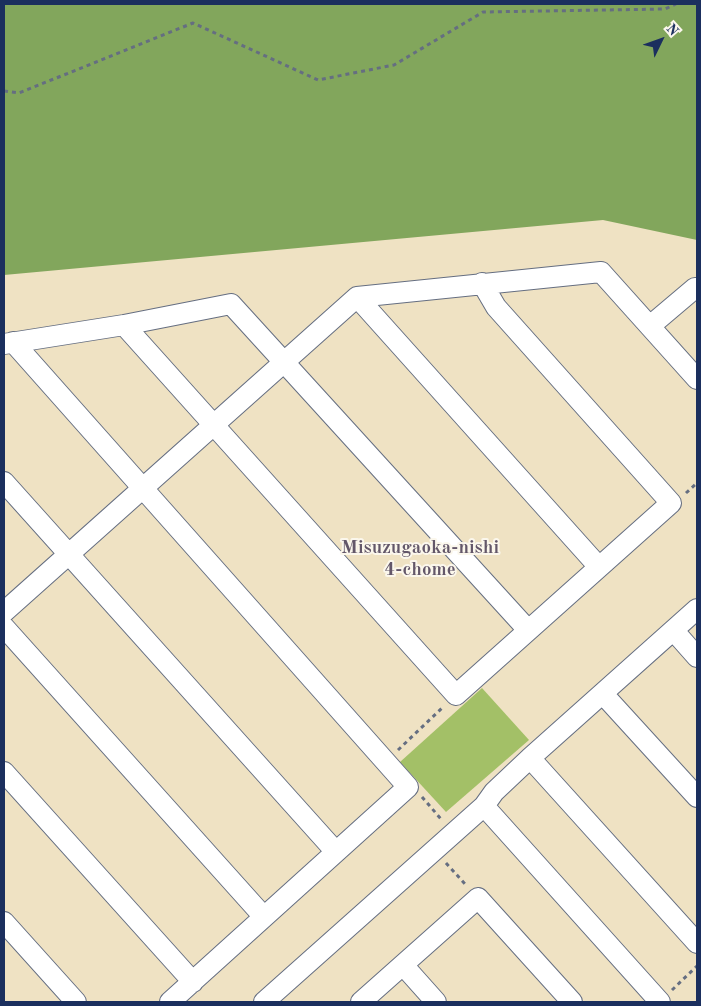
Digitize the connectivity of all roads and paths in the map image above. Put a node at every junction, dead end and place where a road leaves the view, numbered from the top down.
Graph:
1 (676, 4) edge
2 (4, 91) edge
3 (482, 283) junction
4 (697, 290) edge
5 (356, 297) junction
6 (124, 325) junction
7 (650, 326) junction
8 (8, 343) edge
9 (283, 361) junction
10 (697, 379) edge
11 (212, 424) junction
12 (4, 482) edge
13 (140, 488) junction
14 (68, 553) junction
15 (599, 566) junction
16 (697, 609) edge
17 (4, 612) edge
18 (4, 627) edge
19 (528, 630) junction
20 (674, 631) junction
21 (697, 657) edge
22 (603, 694) junction
23 (456, 695) junction
24 (530, 758) junction
25 (386, 762) junction
26 (4, 772) edge
27 (408, 787) junction
28 (697, 797) edge
29 (484, 806) junction
30 (443, 822) dead end
31 (336, 852) junction
32 (444, 860) dead end
33 (478, 898) junction
34 (264, 916) junction
35 (4, 922) edge
36 (697, 943) edge
37 (402, 965) junction
38 (697, 966) edge
39 (193, 982) junction
40 (665, 997) edge
41 (76, 1002) edge
42 (170, 1002) edge
43 (264, 1002) edge
44 (361, 1002) edge
45 (436, 1002) edge
46 (572, 1002) edge

1 - 2 path
3 - 5 street
3 - 7 street
3 - 15 street
4 - 7 street
5 - 9 street
5 - 15 street
6 - 8 street
6 - 9 street
6 - 11 street
7 - 10 street
8 - 13 street
9 - 11 street
9 - 19 street
11 - 13 street
11 - 23 street
12 - 14 street
13 - 14 street
13 - 25 street
14 - 17 street
14 - 31 street
15 - 19 street
16 - 20 street
18 - 34 street
19 - 23 street
20 - 21 street
20 - 22 street
22 - 24 street
22 - 28 street
23 - 25 path
24 - 29 street
24 - 36 street
25 - 27 street
26 - 39 street
27 - 30 path
27 - 31 street
29 - 40 street
29 - 43 street
31 - 34 street
32 - 33 path
33 - 37 street
33 - 46 street
34 - 39 street
35 - 41 street
37 - 44 street
37 - 45 street
38 - 40 path
39 - 42 street

